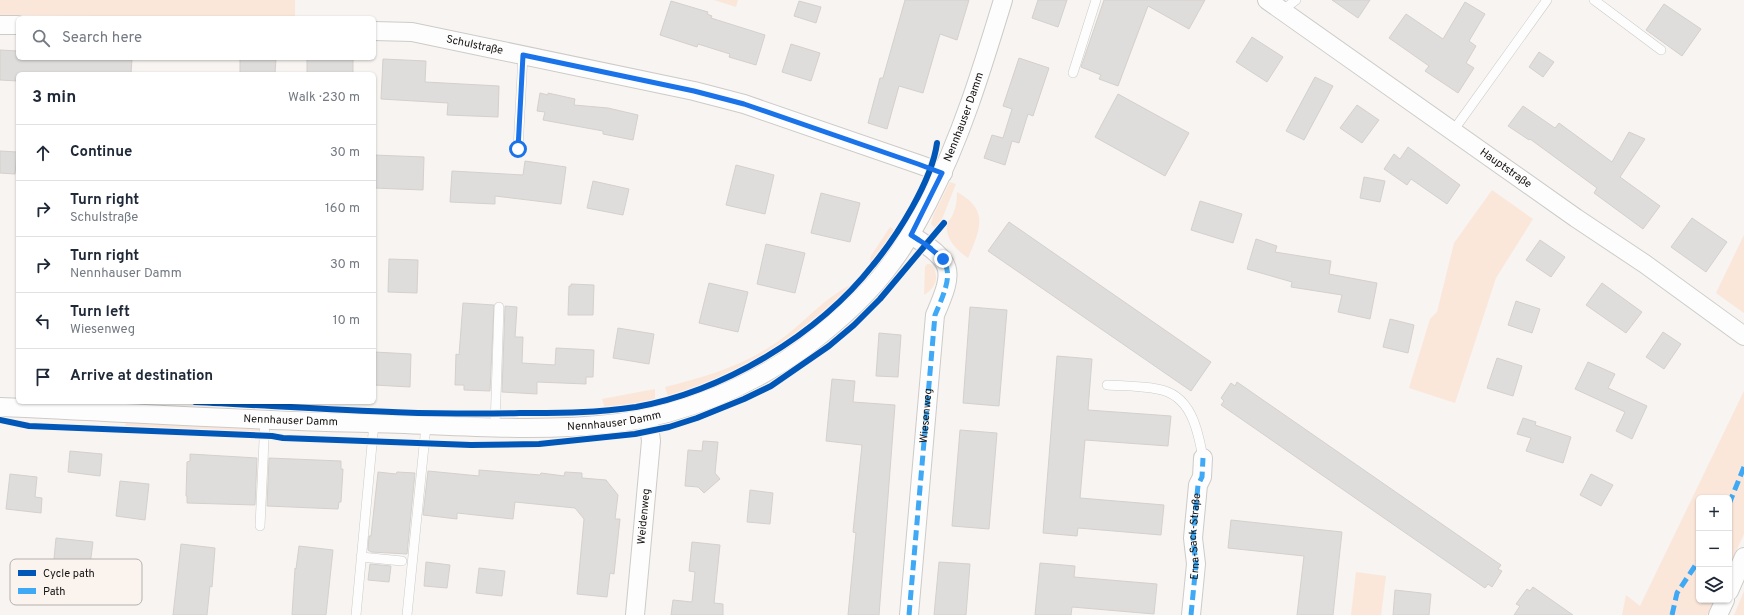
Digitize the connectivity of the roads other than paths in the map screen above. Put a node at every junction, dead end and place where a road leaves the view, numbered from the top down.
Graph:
1 (1003, 0) edge
2 (1096, 0) edge
3 (1267, 0) edge
4 (1547, 0) edge
5 (1594, 0) edge
6 (1290, 5) edge
7 (0, 25) edge
8 (16, 25) edge
9 (376, 31) edge
10 (1661, 50) dead end
11 (523, 55) junction
12 (1073, 73) dead end
13 (1453, 131) junction
14 (518, 149) dead end
15 (942, 173) junction
16 (911, 235) junction
17 (499, 307) dead end
18 (1744, 336) edge
19 (1107, 385) dead end
20 (0, 407) edge
21 (648, 417) junction
22 (265, 419) junction
23 (374, 423) junction
24 (426, 426) junction
25 (495, 427) junction
26 (1203, 458) joint
27 (260, 526) dead end
28 (361, 557) junction
29 (1744, 557) edge
30 (402, 561) dead end
31 (1732, 584) edge
32 (1724, 603) edge
33 (356, 615) edge
34 (407, 615) edge
35 (635, 615) edge
36 (909, 615) edge
37 (1191, 615) edge
38 (1718, 615) edge

1 - 15 street, Nennhauser Damm
2 - 12 lane
3 - 6 street, Hauptstraße
4 - 13 lane
5 - 10 lane
6 - 13 street, Hauptstraße
7 - 8 street
9 - 11 street, Schulstraße
11 - 14 lane
11 - 15 street, Schulstraße
13 - 18 street, Hauptstraße
15 - 16 street, Nennhauser Damm
16 - 21 street, Nennhauser Damm
16 - 36 street, Wiesenweg
17 - 25 lane
19 - 26 lane
20 - 22 street, Nennhauser Damm
21 - 25 street, Nennhauser Damm
21 - 35 street, Weidenweg
22 - 23 street, Nennhauser Damm
22 - 27 lane
23 - 24 street, Nennhauser Damm
23 - 28 lane
24 - 25 street, Nennhauser Damm
24 - 34 lane
26 - 37 street, Erna-Sack-Straße
28 - 30 lane
28 - 33 lane
29 - 31 street
32 - 38 street

